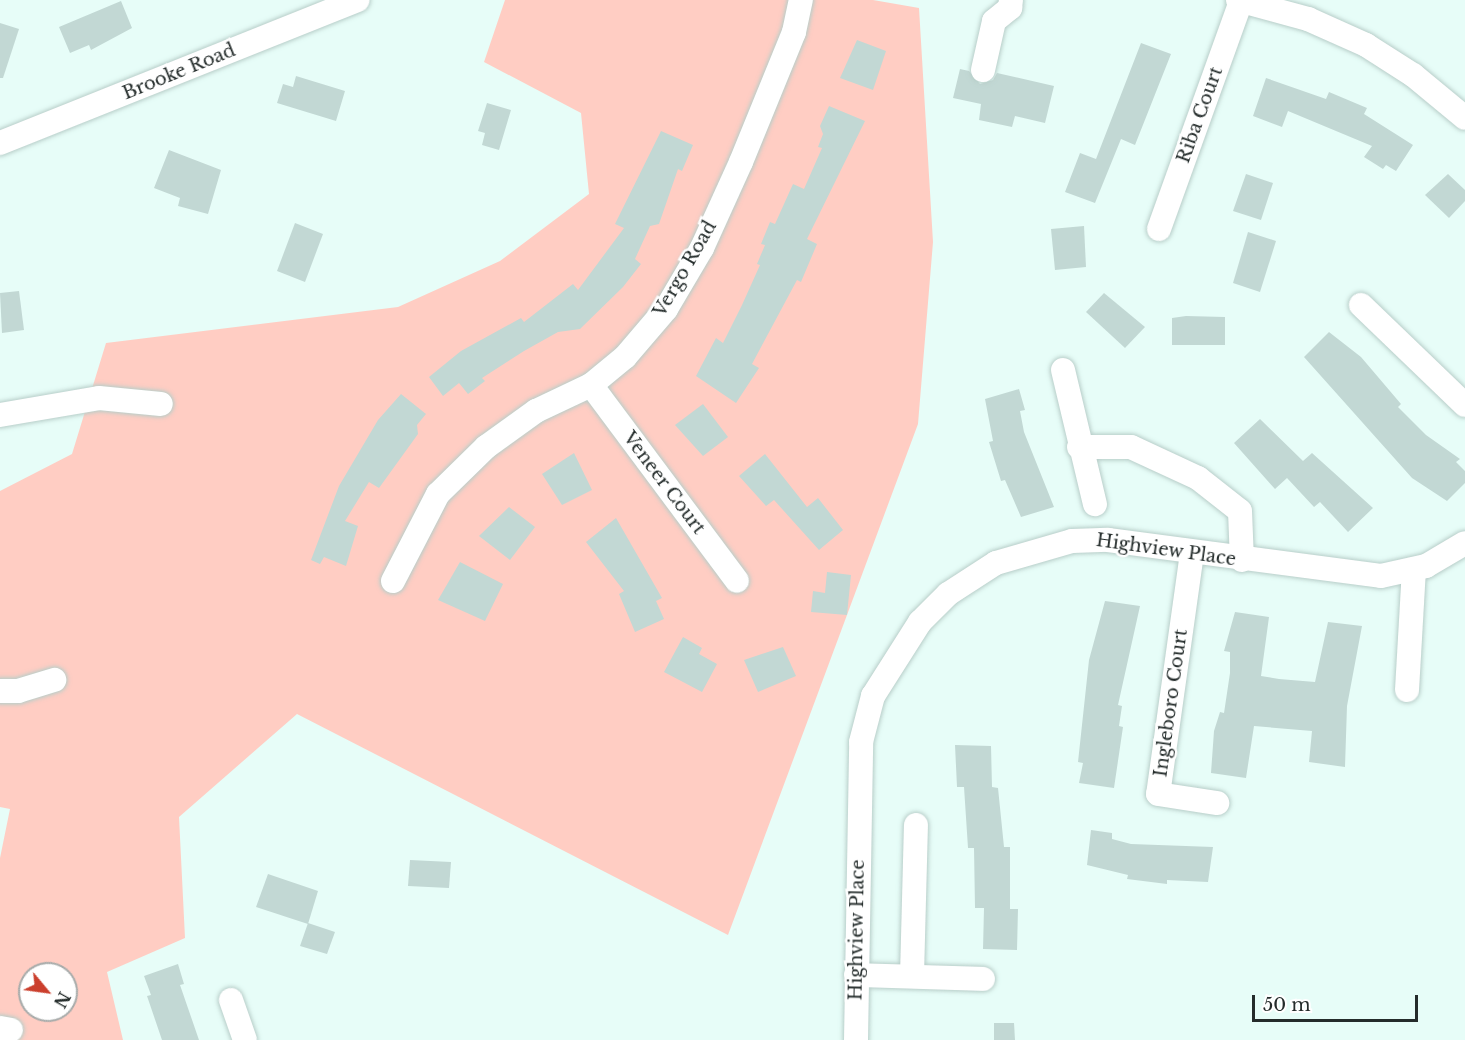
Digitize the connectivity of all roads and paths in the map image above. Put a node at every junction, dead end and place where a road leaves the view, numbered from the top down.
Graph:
1 (357, 0) edge
2 (801, 0) edge
3 (1011, 0) edge
4 (1239, 0) edge
5 (983, 70) dead end
6 (1465, 118) edge
7 (0, 143) edge
8 (1160, 229) dead end
9 (1361, 305) dead end
10 (1064, 370) dead end
11 (591, 385) junction
12 (161, 404) dead end
13 (1465, 405) edge
14 (0, 415) edge
15 (1079, 447) junction
16 (1095, 504) dead end
17 (1465, 543) edge
18 (1192, 553) junction
19 (1242, 560) junction
20 (1414, 569) junction
21 (393, 581) dead end
22 (737, 581) dead end
23 (54, 680) dead end
24 (1407, 690) dead end
25 (0, 691) edge
26 (1217, 803) dead end
27 (916, 825) dead end
28 (856, 975) junction
29 (912, 976) junction
30 (983, 979) dead end
31 (231, 1000) dead end
32 (245, 1040) edge
33 (856, 1040) edge

1 - 7 street, Brooke Road
2 - 11 street, Vergo Road
3 - 5 street
4 - 6 street
4 - 8 street, Riba Court
9 - 13 street
10 - 15 street
11 - 21 street, Vergo Road
11 - 22 street, Veneer Court
12 - 14 street
15 - 16 street
15 - 19 street
17 - 20 street, Highview Place
18 - 19 street, Highview Place
18 - 26 street, Ingleboro Court
18 - 28 street, Highview Place
19 - 20 street, Highview Place
20 - 24 street
23 - 25 street
27 - 29 street
28 - 29 street
28 - 33 street, Highview Place
29 - 30 street
31 - 32 street

